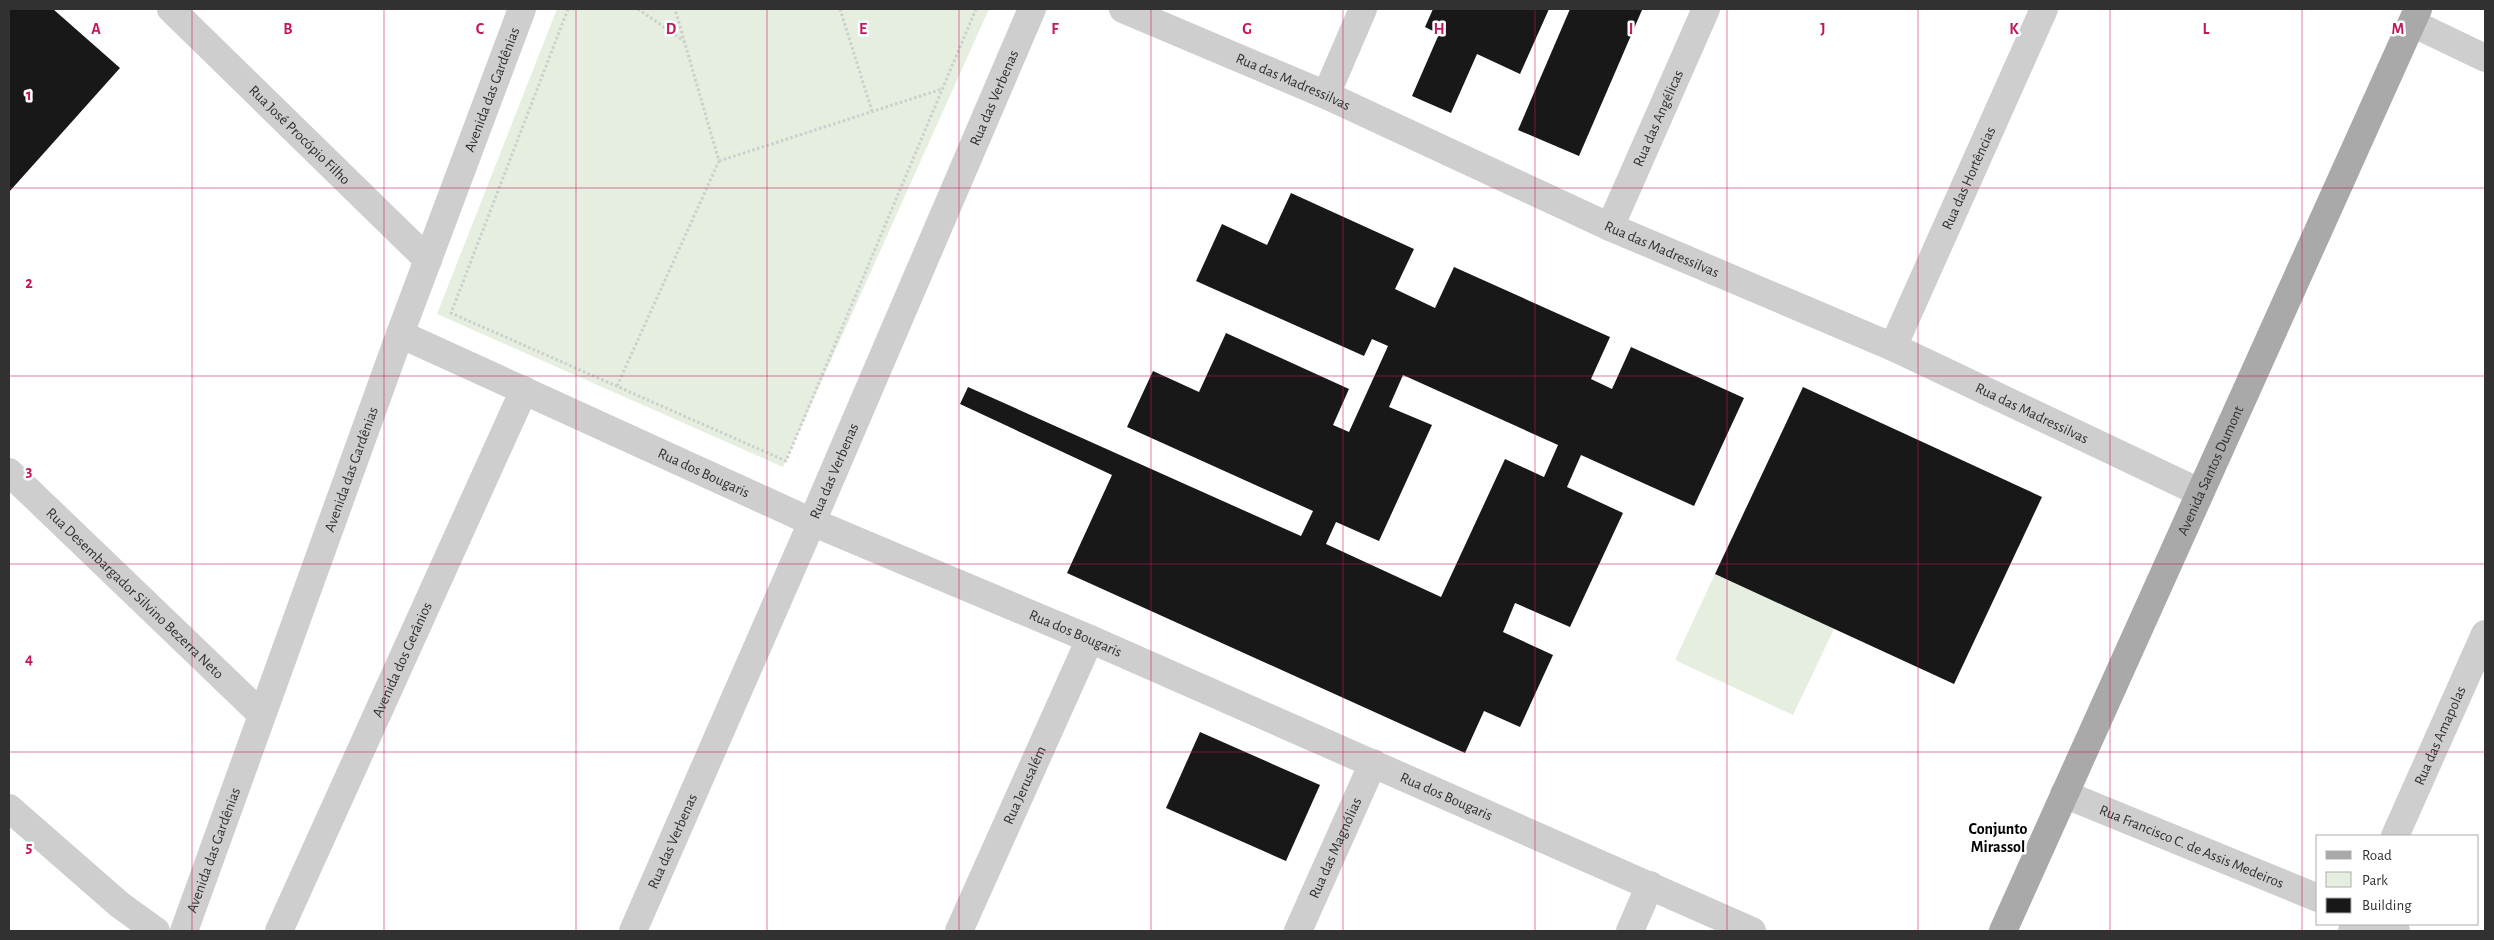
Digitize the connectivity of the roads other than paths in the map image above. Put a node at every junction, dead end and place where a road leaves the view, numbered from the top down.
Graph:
1 (171, 9) edge
2 (522, 9) edge
3 (1032, 9) edge
4 (1123, 9) edge
5 (1363, 9) edge
6 (1706, 9) edge
7 (2044, 9) edge
8 (2415, 16) edge
9 (2485, 58) edge
10 (1326, 95) junction
11 (1610, 228) junction
12 (428, 260) junction
13 (400, 334) junction
14 (1893, 347) junction
15 (524, 390) junction
16 (9, 472) edge
17 (2199, 492) junction
18 (812, 522) junction
19 (2485, 634) edge
20 (1090, 639) junction
21 (262, 714) junction
22 (1373, 763) junction
23 (2064, 794) junction
24 (9, 808) edge
25 (2395, 835) edge
26 (1650, 885) junction
27 (2316, 897) edge
28 (2381, 925) edge
29 (156, 931) edge
30 (184, 931) edge
31 (279, 931) edge
32 (633, 931) edge
33 (959, 931) edge
34 (1298, 931) edge
35 (1630, 931) edge
36 (1752, 931) edge
37 (2003, 931) edge
38 (2396, 931) edge

1 - 12 street, Rua José Procópio Filho
2 - 12 street, Avenida das Gardênias
3 - 18 street, Rua das Verbenas
4 - 10 street, Rua das Madressilvas
5 - 10 street
6 - 11 street, Rua das Angélicas
7 - 14 street, Rua das Hortências
8 - 9 street
8 - 17 main road, Avenida Santos Dumont
10 - 11 street, Rua das Madressilvas
11 - 14 street, Rua das Madressilvas
12 - 13 street, Avenida das Gardênias
13 - 15 street, Rua dos Bougaris
13 - 21 street, Avenida das Gardênias
14 - 17 street, Rua das Madressilvas
15 - 18 street, Rua dos Bougaris
15 - 31 street, Avenida dos Gerânios
16 - 21 street, Rua Desembargador Silvino Bezerra Neto
17 - 23 main road, Avenida Santos Dumont
18 - 20 street, Rua dos Bougaris
18 - 32 street, Rua das Verbenas
19 - 25 street, Rua das Amapolas
20 - 22 street, Rua dos Bougaris
20 - 33 street, Rua Jerusalém
21 - 30 street, Avenida das Gardênias
22 - 26 street, Rua dos Bougaris
22 - 34 street, Rua das Magnólias
23 - 27 street, Rua Francisco C. de Assis Medeiros
23 - 37 main road, Avenida Santos Dumont
24 - 29 street
26 - 35 street
26 - 36 street, Rua dos Bougaris
28 - 38 street

